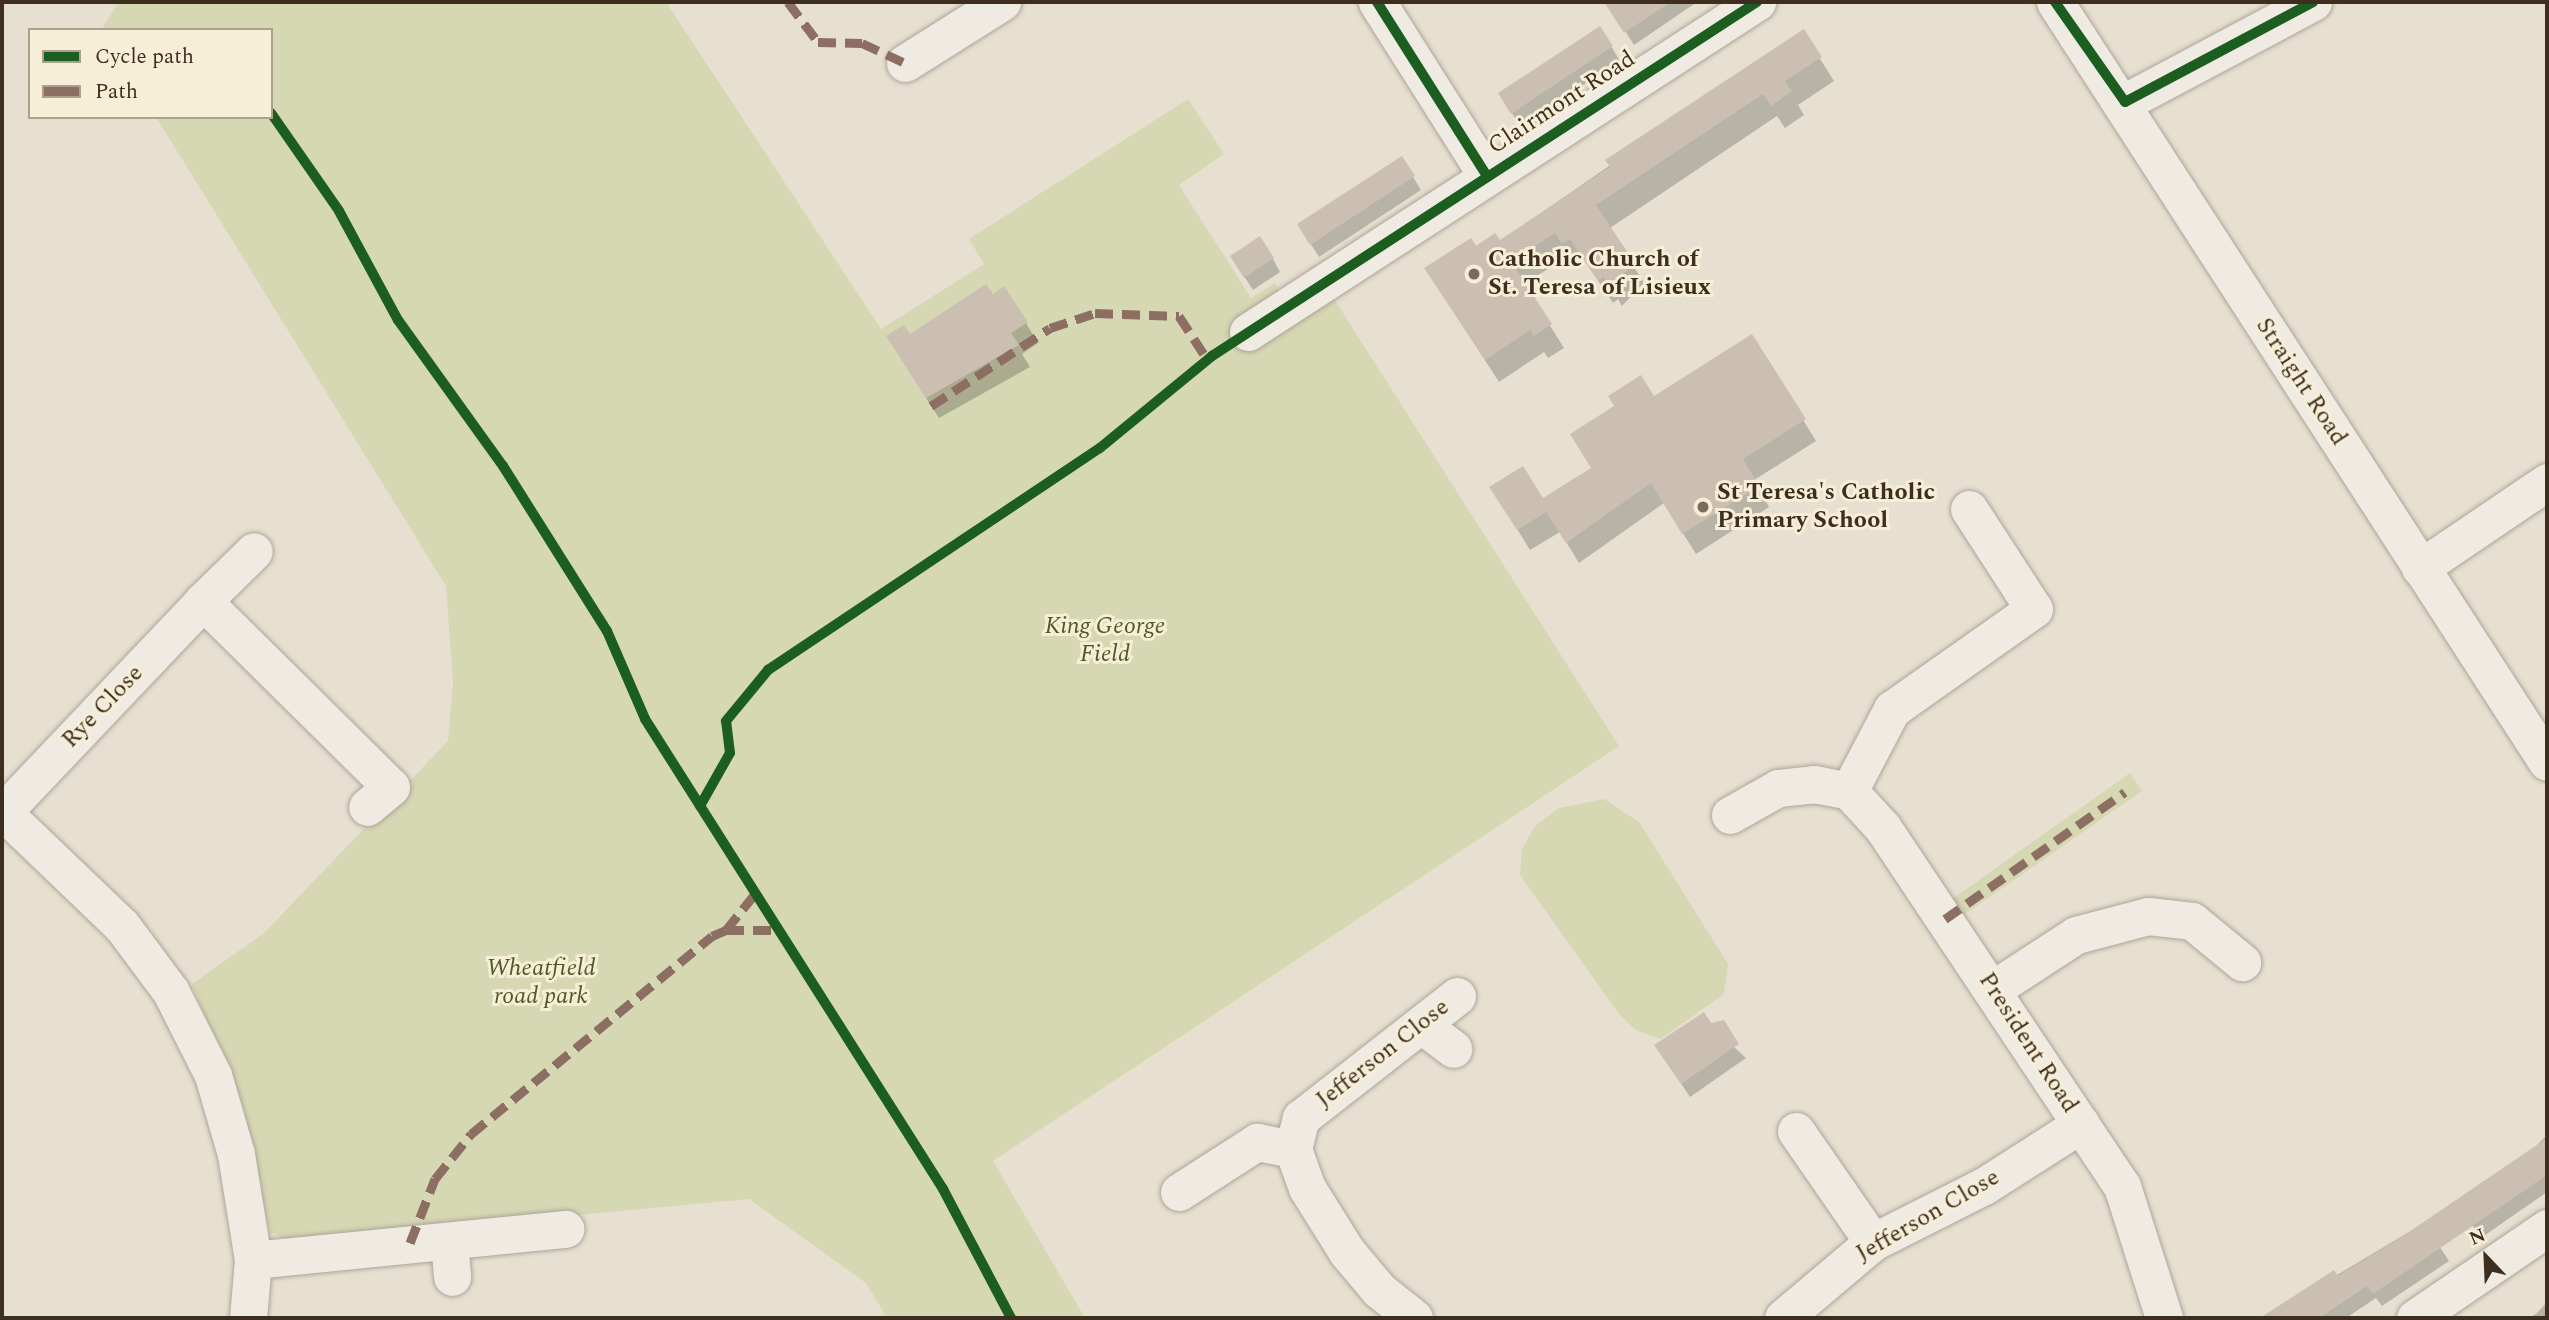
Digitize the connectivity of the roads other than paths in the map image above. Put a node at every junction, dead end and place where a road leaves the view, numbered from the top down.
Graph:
1 (1002, 2) edge
2 (1377, 2) edge
3 (1758, 2) edge
4 (2055, 2) edge
5 (2313, 2) edge
6 (905, 63) dead end
7 (2125, 102) junction
8 (1487, 176) junction
9 (1248, 332) dead end
10 (2547, 482) edge
11 (1969, 509) dead end
12 (254, 551) dead end
13 (2420, 568) junction
14 (203, 601) junction
15 (2547, 762) edge
16 (1849, 791) junction
17 (379, 797) dead end
18 (2, 811) edge
19 (1730, 815) dead end
20 (2242, 962) dead end
21 (1993, 989) junction
22 (1457, 996) dead end
23 (1423, 1026) junction
24 (1453, 1049) dead end
25 (2081, 1124) junction
26 (1796, 1131) dead end
27 (1293, 1149) junction
28 (1180, 1192) dead end
29 (2547, 1228) edge
30 (565, 1229) dead end
31 (449, 1241) junction
32 (1873, 1242) junction
33 (254, 1260) junction
34 (453, 1277) dead end
35 (248, 1318) edge
36 (1414, 1318) edge
37 (1783, 1318) edge
38 (2164, 1318) edge
39 (2415, 1318) edge

1 - 6 street
2 - 8 street
3 - 8 street, Clairmont Road
4 - 7 street, Straight Road
5 - 7 street
7 - 13 street, Straight Road
8 - 9 street, Clairmont Road
10 - 13 street
11 - 16 street
12 - 14 street, Rye Close
13 - 15 street, Straight Road
14 - 17 street
14 - 18 street, Rye Close
16 - 19 street
16 - 21 street, President Road
18 - 33 street
20 - 21 street
21 - 25 street, President Road
22 - 23 street, Jefferson Close
23 - 24 street
23 - 27 street, Jefferson Close
25 - 32 street, Jefferson Close
25 - 38 street, President Road
26 - 32 street
27 - 28 street
27 - 36 street
29 - 39 street
30 - 31 street
31 - 33 street
31 - 34 street
32 - 37 street, Jefferson Close
33 - 35 street

